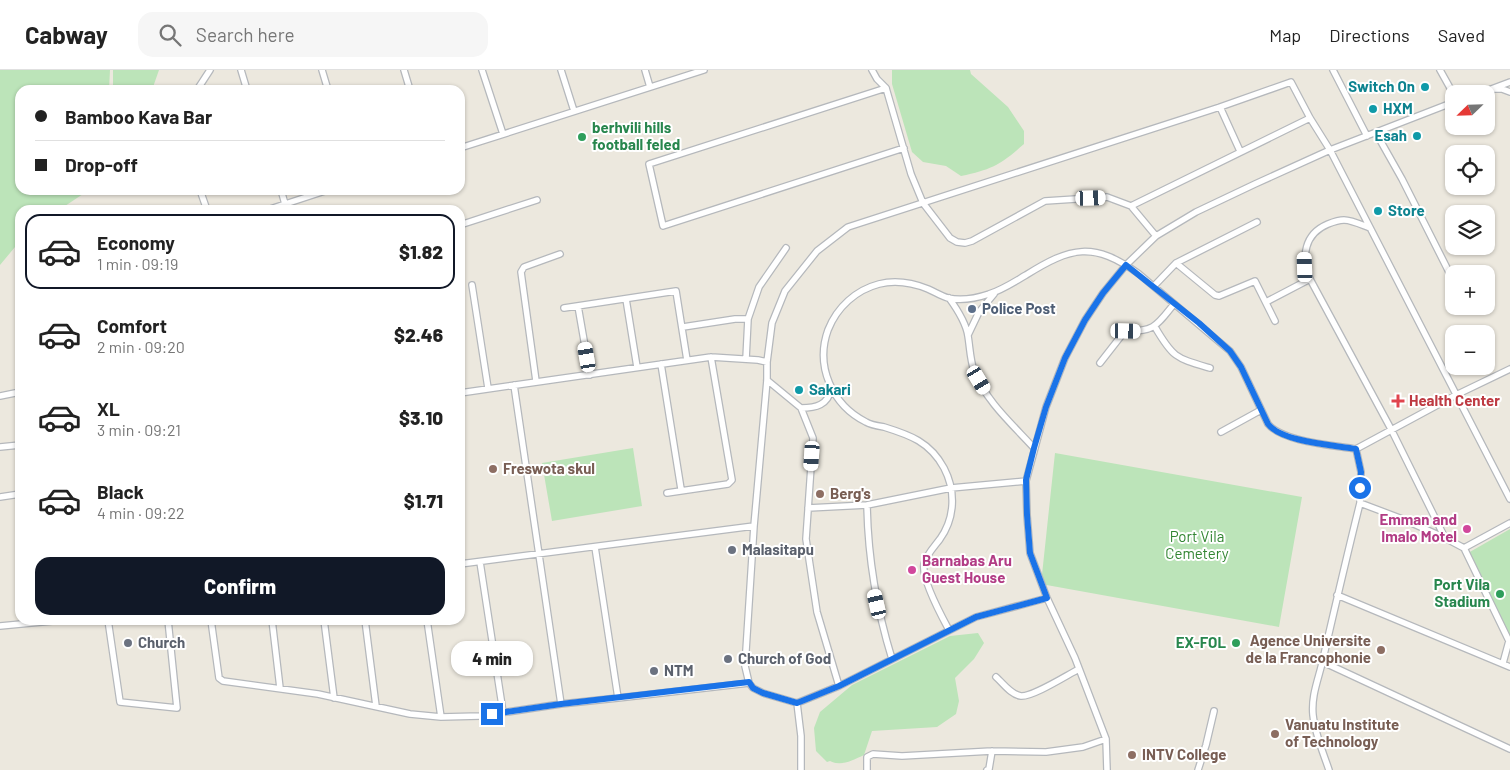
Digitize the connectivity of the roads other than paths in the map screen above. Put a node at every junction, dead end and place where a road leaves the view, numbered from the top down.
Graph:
1 (210, 70) edge
2 (241, 70) edge
3 (322, 70) edge
4 (404, 70) edge
5 (482, 70) edge
6 (561, 70) edge
7 (645, 70) edge
8 (704, 70) edge
9 (872, 70) edge
10 (1333, 70) edge
11 (1440, 70) edge
12 (1510, 82) edge
13 (200, 85) edge
14 (245, 85) edge
15 (326, 85) edge
16 (408, 85) edge
17 (1448, 85) edge
18 (650, 87) junction
19 (886, 88) junction
20 (1495, 88) edge
21 (1495, 89) edge
22 (1510, 92) edge
23 (1445, 106) edge
24 (1220, 107) junction
25 (574, 112) junction
26 (1310, 118) junction
27 (1376, 133) junction
28 (503, 134) junction
29 (1367, 136) junction
30 (465, 146) edge
31 (904, 148) junction
32 (1330, 150) junction
33 (1240, 151) junction
34 (282, 195) edge
35 (313, 195) edge
36 (537, 200) dead end
37 (923, 203) junction
38 (285, 204) junction
39 (282, 205) edge
40 (1131, 206) junction
41 (1257, 222) dead end
42 (465, 223) edge
43 (1370, 228) junction
44 (1156, 236) junction
45 (786, 248) dead end
46 (560, 254) dead end
47 (1176, 263) junction
48 (1126, 265) junction
49 (1445, 265) edge
50 (1310, 279) junction
51 (472, 285) dead end
52 (1154, 286) junction
53 (996, 292) junction
54 (949, 298) junction
55 (626, 299) junction
56 (1266, 302) junction
57 (1174, 304) junction
58 (578, 306) junction
59 (564, 308) dead end
60 (748, 318) junction
61 (1275, 321) dead end
62 (683, 327) junction
63 (1155, 327) junction
64 (968, 335) junction
65 (711, 357) junction
66 (746, 359) junction
67 (687, 360) junction
68 (767, 362) junction
69 (1100, 363) dead end
70 (661, 364) junction
71 (637, 367) junction
72 (1210, 368) dead end
73 (1510, 369) edge
74 (590, 374) junction
75 (766, 380) junction
76 (536, 382) junction
77 (514, 385) junction
78 (488, 388) junction
79 (831, 389) junction
80 (465, 392) edge
81 (15, 393) edge
82 (1456, 395) junction
83 (0, 396) edge
84 (801, 408) junction
85 (1262, 410) junction
86 (1392, 429) junction
87 (1221, 432) dead end
88 (15, 445) edge
89 (0, 447) edge
90 (1034, 448) junction
91 (1356, 449) junction
92 (1026, 480) junction
93 (950, 488) junction
94 (682, 489) junction
95 (667, 492) dead end
96 (15, 495) edge
97 (0, 497) edge
98 (1510, 498) edge
99 (1360, 503) junction
100 (867, 505) junction
101 (808, 508) junction
102 (1510, 523) edge
103 (754, 526) junction
104 (1445, 538) junction
105 (595, 546) junction
106 (1464, 548) junction
107 (538, 554) junction
108 (480, 562) junction
109 (465, 564) edge
110 (1337, 595) junction
111 (1047, 598) junction
112 (15, 625) edge
113 (109, 625) edge
114 (169, 625) edge
115 (212, 625) edge
116 (273, 625) edge
117 (325, 625) edge
118 (366, 625) edge
119 (427, 625) edge
120 (0, 626) edge
121 (950, 630) junction
122 (892, 659) junction
123 (1322, 662) junction
124 (1503, 663) junction
125 (1510, 666) edge
126 (1079, 669) junction
127 (996, 677) dead end
128 (749, 682) junction
129 (839, 686) junction
130 (280, 688) junction
131 (334, 698) junction
132 (618, 698) junction
133 (797, 703) junction
134 (561, 704) junction
135 (376, 706) junction
136 (1214, 711) dead end
137 (503, 712) junction
138 (440, 718) junction
139 (1106, 739) junction
140 (1510, 749) edge
141 (992, 751) junction
142 (801, 770) edge
143 (867, 770) edge
144 (987, 770) edge
145 (1107, 770) edge
146 (1198, 770) edge
147 (1328, 770) edge

1 - 13 street
2 - 14 street
3 - 15 street
4 - 16 street
5 - 28 street
6 - 25 street
7 - 18 street
8 - 18 street
9 - 19 street
10 - 29 street
11 - 17 street
12 - 20 street
18 - 25 street
19 - 31 street
19 - 31 street
21 - 22 street
23 - 27 street
24 - 26 street
24 - 33 street
24 - 37 street
25 - 28 street
26 - 32 street
26 - 33 street
27 - 29 street
27 - 49 street
28 - 30 street
29 - 32 street
31 - 37 street
32 - 43 street
32 - 44 street
33 - 40 street
34 - 38 street
35 - 38 street
36 - 42 street
37 - 40 street
37 - 68 street
38 - 39 street
40 - 44 street
41 - 47 street
43 - 50 street
43 - 82 street
44 - 48 street
45 - 60 street
46 - 76 street
47 - 52 street
47 - 56 street
48 - 52 street
48 - 53 street
48 - 90 street
50 - 56 street
50 - 86 street
51 - 78 street
52 - 57 street
53 - 54 street
53 - 64 street
54 - 64 street
54 - 79 street
55 - 58 street
55 - 62 street
55 - 71 street
56 - 61 street
57 - 63 street
57 - 85 street
58 - 59 street
58 - 74 street
60 - 62 street
60 - 66 street
62 - 67 street
63 - 69 street
63 - 72 street
64 - 90 street
65 - 66 street
65 - 67 street
65 - 94 street
66 - 68 street
67 - 70 street
68 - 75 street
70 - 71 street
70 - 94 street
71 - 74 street
73 - 82 street
74 - 76 street
75 - 84 street
75 - 103 street
76 - 77 street
77 - 78 street
77 - 107 street
78 - 80 street
79 - 84 street
79 - 93 street
81 - 83 street
82 - 86 street
82 - 98 street
84 - 101 street
85 - 87 street
85 - 91 street
86 - 91 street
86 - 104 street
88 - 89 street
90 - 92 street
91 - 99 street
92 - 93 street
92 - 111 street
93 - 100 street
93 - 121 street
94 - 95 street
96 - 97 street
99 - 104 street
99 - 110 street
100 - 101 street
100 - 122 street
101 - 129 street
102 - 106 street
103 - 105 street
103 - 128 street
104 - 106 street
105 - 107 street
105 - 132 street
106 - 124 street
107 - 108 street
107 - 134 street
108 - 109 street
108 - 137 street
110 - 123 street
110 - 124 street
111 - 121 street
111 - 126 street
112 - 120 street
113 - 114 street
115 - 130 street
116 - 130 street
117 - 131 street
118 - 135 street
119 - 138 street
121 - 122 street
122 - 129 street
123 - 140 street
123 - 147 street
124 - 125 street
126 - 127 street
126 - 139 street
128 - 132 street
128 - 133 street
129 - 133 street
130 - 131 street
131 - 135 street
132 - 134 street
133 - 142 street
134 - 137 street
135 - 138 street
136 - 146 street
137 - 138 street
139 - 141 street
139 - 145 street
141 - 143 street
141 - 144 street

